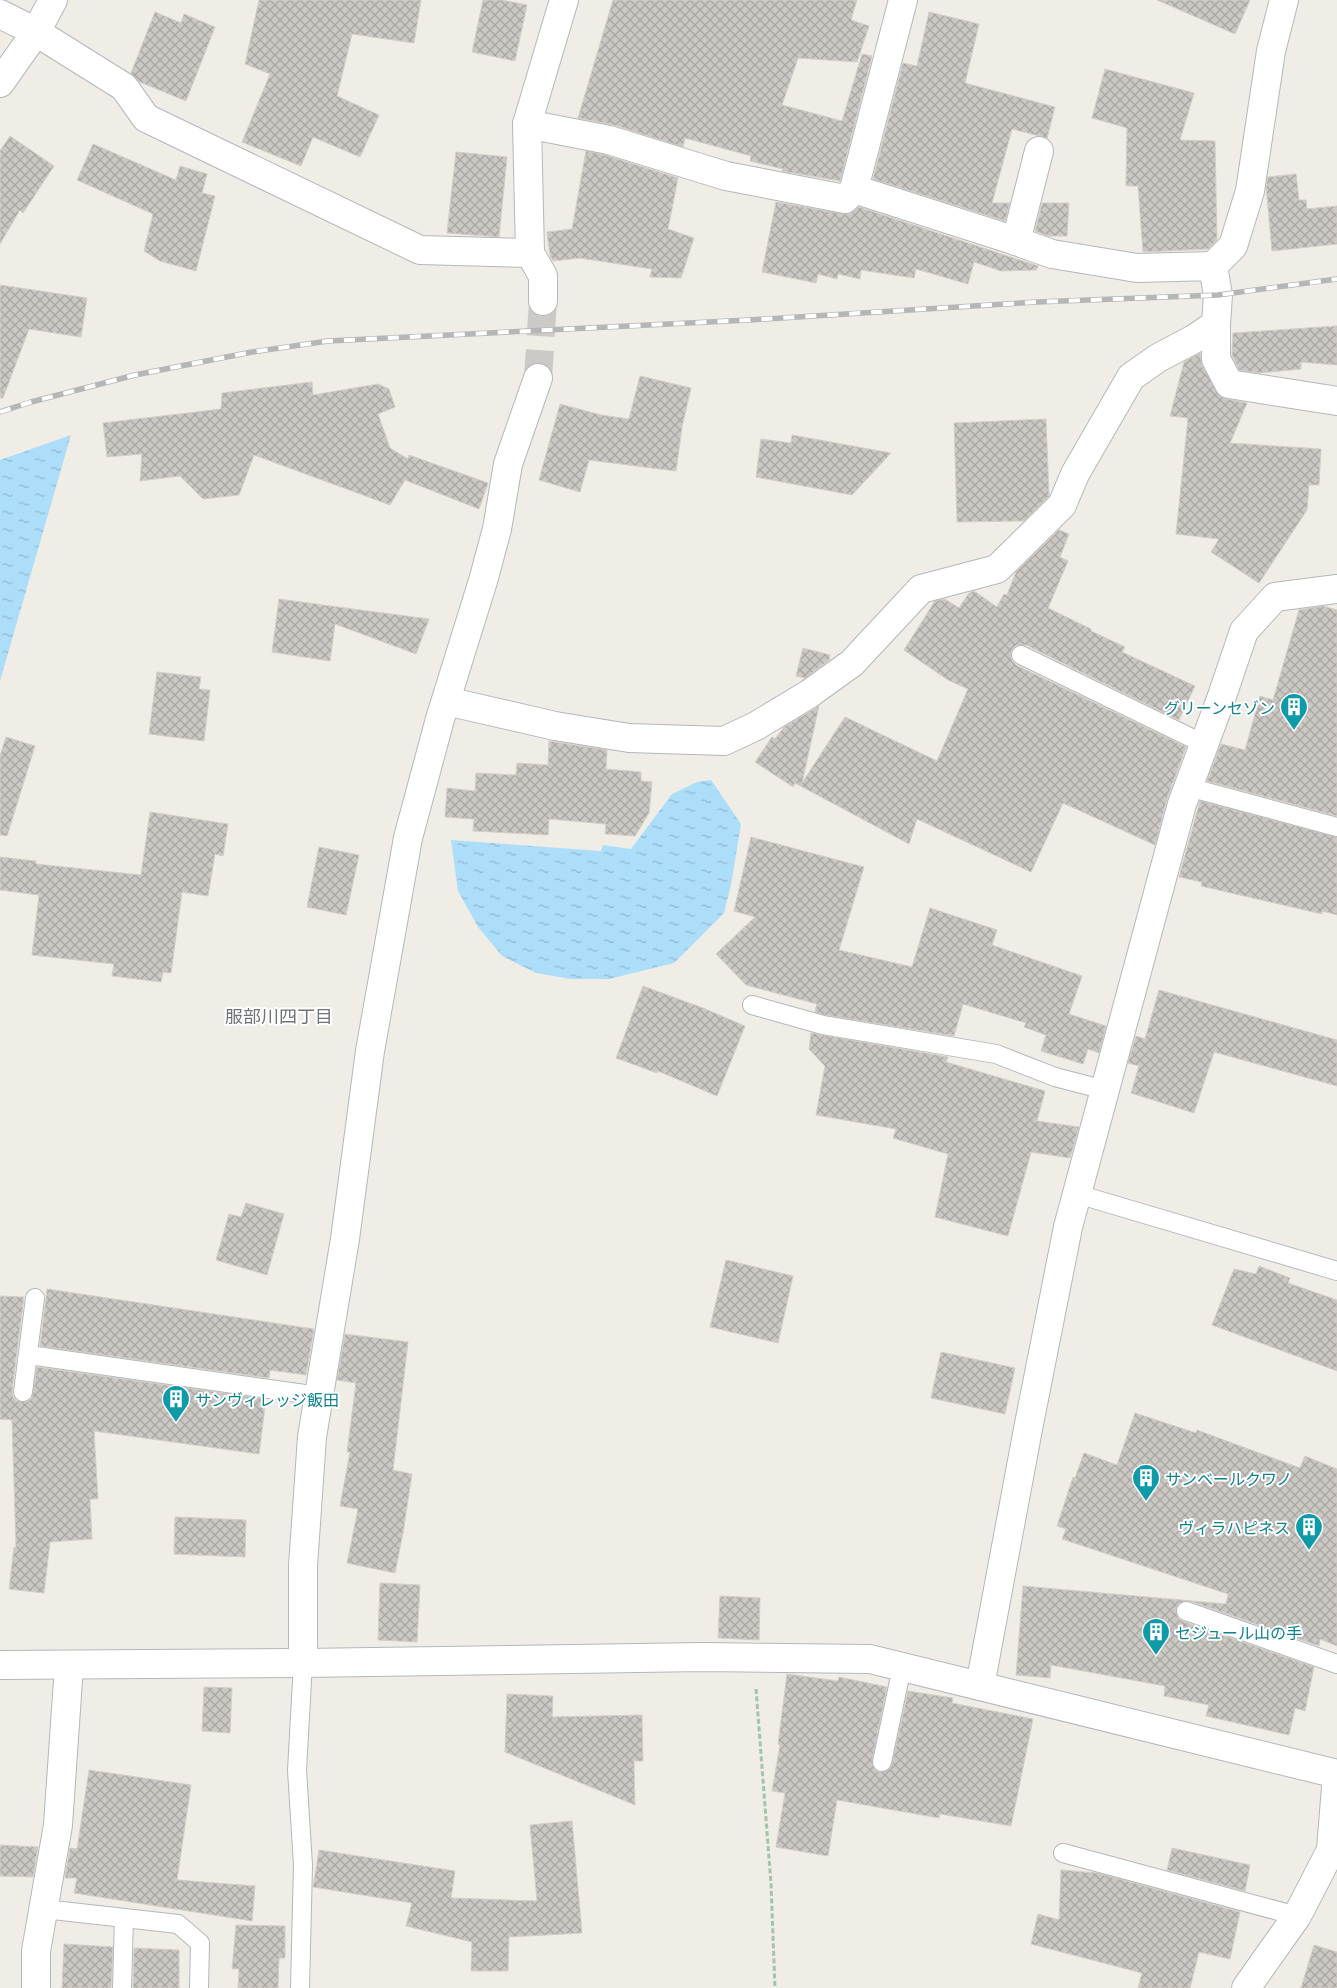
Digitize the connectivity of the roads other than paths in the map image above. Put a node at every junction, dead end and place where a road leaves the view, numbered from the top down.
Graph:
1 (53, 0) edge
2 (564, 0) edge
3 (903, 0) edge
4 (1284, 0) edge
5 (0, 14) edge
6 (36, 32) junction
7 (0, 83) edge
8 (527, 124) junction
9 (1039, 150) dead end
10 (854, 189) junction
11 (1016, 241) junction
12 (530, 253) junction
13 (1213, 266) junction
14 (543, 300) tunnel mouth
15 (1216, 324) junction
16 (538, 378) tunnel mouth
17 (1337, 401) edge
18 (1337, 589) edge
19 (1021, 655) dead end
20 (446, 701) junction
21 (1204, 744) junction
22 (1188, 787) junction
23 (1337, 827) edge
24 (752, 1005) dead end
25 (1105, 1090) junction
26 (1077, 1194) junction
27 (1337, 1271) edge
28 (35, 1298) dead end
29 (29, 1355) junction
30 (23, 1392) dead end
31 (319, 1396) junction
32 (1186, 1611) dead end
33 (303, 1664) junction
34 (1337, 1664) edge
35 (0, 1665) edge
36 (69, 1666) junction
37 (902, 1667) junction
38 (980, 1686) junction
39 (882, 1762) dead end
40 (1337, 1774) edge
41 (1063, 1853) dead end
42 (44, 1909) junction
43 (1297, 1916) junction
44 (124, 1918) junction
45 (36, 1988) edge
46 (122, 1988) edge
47 (199, 1988) edge
48 (300, 1988) edge
49 (1246, 1988) edge

1 - 6 street
2 - 8 street
3 - 10 street
4 - 13 street
5 - 6 street
6 - 7 street
6 - 12 street
8 - 10 street
8 - 12 street
9 - 11 street
10 - 11 street
11 - 13 street
12 - 14 street
13 - 15 street
15 - 17 street
15 - 20 street
16 - 20 street
18 - 21 street
19 - 21 lane
20 - 31 street
21 - 22 street
22 - 23 lane
22 - 25 street
24 - 25 lane
25 - 26 street
26 - 27 lane
26 - 38 street
28 - 29 lane
29 - 30 lane
29 - 31 lane
31 - 33 street
32 - 34 lane
33 - 36 street
33 - 37 street
33 - 48 lane
35 - 36 street
36 - 42 street
37 - 38 street
37 - 39 lane
38 - 40 street
40 - 43 street
41 - 43 lane
42 - 44 lane
42 - 45 street
43 - 49 street
44 - 46 lane
44 - 47 lane

